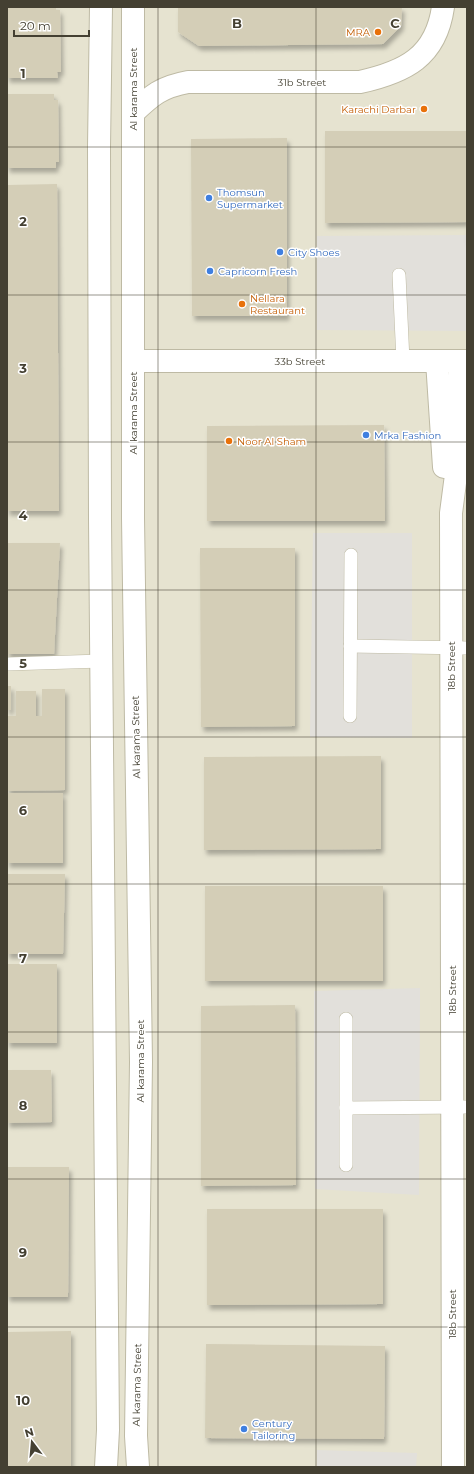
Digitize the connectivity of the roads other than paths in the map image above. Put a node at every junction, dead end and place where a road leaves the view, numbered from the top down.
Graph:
1 (101, 7) edge
2 (134, 7) edge
3 (443, 7) edge
4 (133, 113) junction
5 (399, 275) dead end
6 (133, 361) junction
7 (403, 361) junction
8 (437, 361) junction
9 (463, 361) edge
10 (451, 513) junction
11 (351, 554) dead end
12 (350, 646) junction
13 (459, 648) edge
14 (102, 661) junction
15 (7, 664) edge
16 (350, 716) dead end
17 (346, 1019) dead end
18 (460, 1107) edge
19 (346, 1108) junction
20 (346, 1165) dead end
21 (106, 1467) edge
22 (138, 1467) edge
23 (453, 1467) edge

1 - 14 street
2 - 4 street, Al karama Street
3 - 4 street, 31b Street
4 - 6 street, Al karama Street
5 - 7 lane
6 - 7 street, 33b Street
6 - 22 street, Al karama Street
7 - 8 street, 33b Street
8 - 9 street, 33b Street
8 - 10 street, 18b Street
9 - 10 street, 18b Street
10 - 13 street, 18b Street
11 - 12 lane
12 - 13 lane
12 - 16 lane
13 - 18 street, 18b Street
14 - 15 lane
14 - 21 street
17 - 19 lane
18 - 19 lane
18 - 23 street, 18b Street
19 - 20 lane

